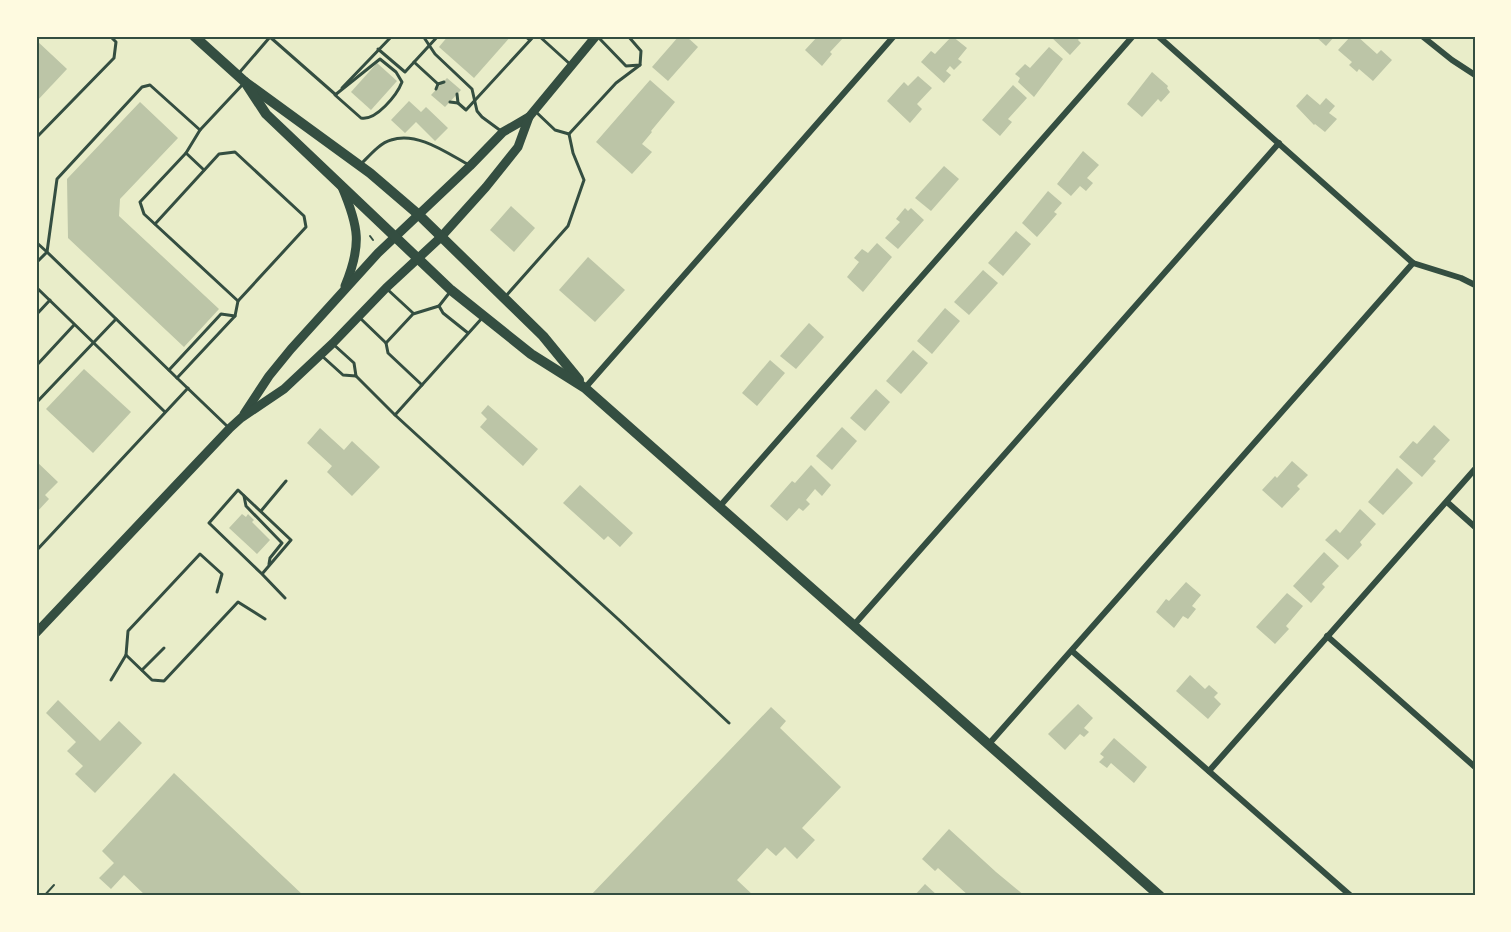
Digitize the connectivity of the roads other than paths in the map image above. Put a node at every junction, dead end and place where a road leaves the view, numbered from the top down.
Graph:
1 (110, 36) edge
2 (194, 36) edge
3 (392, 36) edge
4 (423, 36) edge
5 (438, 36) edge
6 (525, 36) edge
7 (536, 36) edge
8 (596, 36) edge
9 (628, 36) edge
10 (894, 36) edge
11 (1133, 36) edge
12 (1158, 36) edge
13 (1422, 36) edge
14 (269, 37) edge
15 (530, 40) junction
16 (430, 45) junction
17 (378, 49) junction
18 (414, 62) junction
19 (640, 65) junction
20 (571, 66) junction
21 (1475, 75) edge
22 (241, 78) junction
23 (444, 82) dead end
24 (438, 84) junction
25 (436, 89) dead end
26 (457, 94) dead end
27 (335, 95) junction
28 (475, 100) junction
29 (450, 102) dead end
30 (458, 103) junction
31 (532, 114) junction
32 (200, 130) junction
33 (503, 132) junction
34 (569, 134) junction
35 (36, 138) edge
36 (1279, 143) junction
37 (186, 153) junction
38 (360, 165) junction
39 (470, 166) junction
40 (204, 170) junction
41 (341, 186) junction
42 (419, 215) junction
43 (155, 224) junction
44 (395, 237) junction
45 (441, 237) junction
46 (36, 242) edge
47 (46, 252) junction
48 (418, 260) junction
49 (36, 263) edge
50 (1413, 263) junction
51 (1475, 285) edge
52 (36, 287) edge
53 (386, 288) junction
54 (451, 290) junction
55 (341, 294) junction
56 (504, 298) junction
57 (50, 300) junction
58 (238, 301) junction
59 (439, 306) junction
60 (414, 314) junction
61 (36, 315) edge
62 (235, 315) junction
63 (484, 316) junction
64 (358, 317) junction
65 (116, 319) junction
66 (74, 325) junction
67 (468, 333) junction
68 (93, 343) junction
69 (333, 343) junction
70 (386, 343) junction
71 (320, 355) junction
72 (36, 366) edge
73 (169, 370) junction
74 (356, 376) junction
75 (177, 378) junction
76 (423, 385) junction
77 (188, 388) junction
78 (585, 388) junction
79 (36, 403) edge
80 (165, 412) junction
81 (395, 415) junction
82 (241, 417) junction
83 (230, 429) junction
84 (1475, 469) edge
85 (286, 482) dead end
86 (244, 495) junction
87 (1447, 502) junction
88 (720, 506) junction
89 (261, 511) junction
90 (1475, 527) edge
91 (36, 551) edge
92 (269, 566) junction
93 (262, 574) junction
94 (217, 592) dead end
95 (285, 598) dead end
96 (265, 620) dead end
97 (853, 626) junction
98 (36, 633) edge
99 (1327, 636) junction
100 (164, 648) dead end
101 (1072, 651) junction
102 (126, 655) junction
103 (142, 670) junction
104 (111, 680) dead end
105 (729, 723) dead end
106 (988, 745) junction
107 (1475, 767) edge
108 (1209, 771) junction
109 (1160, 896) edge
110 (1351, 896) edge

1 - 35 lane
2 - 22 main road
3 - 17 lane
4 - 16 lane
5 - 16 lane
6 - 15 lane
7 - 15 lane
7 - 20 lane
8 - 19 lane
8 - 20 main road
9 - 19 lane
10 - 78 street
11 - 88 street
12 - 36 street
13 - 21 street
14 - 22 lane
14 - 27 lane
15 - 28 lane
16 - 18 lane
16 - 28 lane
17 - 18 lane
17 - 27 lane
18 - 24 lane
19 - 34 lane
20 - 31 main road
22 - 32 lane
22 - 38 main road
22 - 41 main road
23 - 24 lane
24 - 25 lane
26 - 30 lane
27 - 27 lane
28 - 30 lane
28 - 33 lane
29 - 30 lane
31 - 33 main road
31 - 34 lane
31 - 45 main road
32 - 37 lane
32 - 47 lane
33 - 39 main road
34 - 56 lane
36 - 50 street
36 - 97 street
37 - 40 lane
37 - 43 lane
38 - 39 lane
38 - 42 main road
39 - 42 main road
40 - 43 lane
40 - 58 lane
41 - 44 main road
41 - 55 main road
42 - 44 main road
42 - 45 main road
43 - 58 lane
44 - 48 main road
44 - 55 main road
45 - 48 main road
45 - 56 main road
46 - 47 lane
47 - 49 lane
47 - 65 lane
48 - 53 main road
48 - 54 main road
50 - 51 street
50 - 101 street
52 - 57 lane
53 - 60 lane
53 - 64 main road
54 - 59 lane
54 - 63 main road
55 - 82 main road
56 - 78 main road
57 - 61 lane
57 - 66 lane
58 - 62 lane
59 - 60 lane
59 - 67 lane
60 - 70 lane
62 - 73 lane
62 - 75 lane
63 - 67 lane
63 - 78 main road
64 - 69 main road
64 - 70 lane
65 - 68 lane
65 - 73 lane
66 - 68 lane
66 - 72 lane
67 - 76 lane
68 - 79 lane
68 - 80 lane
69 - 71 main road
69 - 74 lane
70 - 76 lane
71 - 74 lane
71 - 82 main road
73 - 75 lane
74 - 81 lane
75 - 77 lane
76 - 81 lane
77 - 80 lane
77 - 83 lane
78 - 88 main road
80 - 91 lane
81 - 105 lane
82 - 83 main road
83 - 98 main road
84 - 87 street
85 - 89 lane
86 - 89 lane
86 - 92 lane
86 - 93 lane
87 - 90 street
87 - 99 street
88 - 97 main road
89 - 92 lane
92 - 93 lane
93 - 95 lane
94 - 102 lane
96 - 103 lane
97 - 106 main road
99 - 107 street
99 - 108 street
100 - 103 lane
101 - 106 street
101 - 108 street
102 - 103 lane
102 - 104 lane
106 - 109 main road
108 - 110 street

